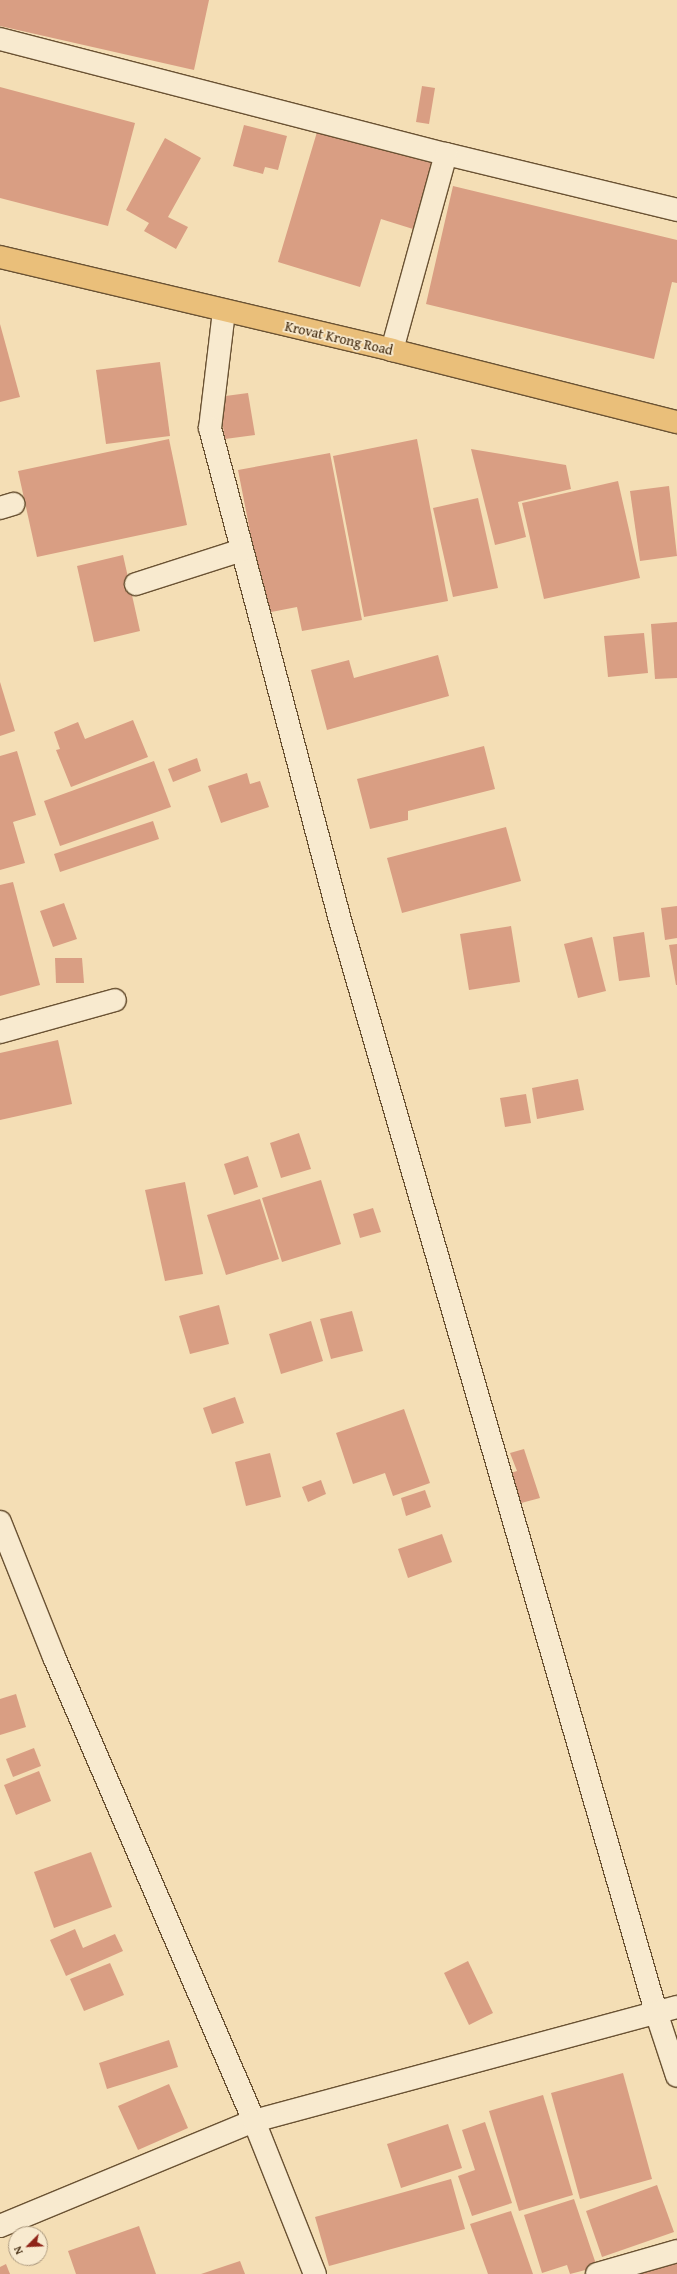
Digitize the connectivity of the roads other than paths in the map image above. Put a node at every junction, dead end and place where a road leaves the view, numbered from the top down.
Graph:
1 (0, 39) edge
2 (446, 154) junction
3 (677, 210) edge
4 (0, 257) edge
5 (224, 311) junction
6 (392, 350) junction
7 (677, 422) edge
8 (242, 550) junction
9 (136, 584) dead end
10 (115, 1000) dead end
11 (0, 1032) edge
12 (0, 1522) edge
13 (677, 2007) edge
14 (656, 2012) junction
15 (677, 2076) edge
16 (254, 2121) junction
17 (0, 2226) edge
18 (677, 2251) edge
19 (315, 2274) edge
20 (597, 2274) edge

1 - 2 street
2 - 3 street
2 - 6 street
4 - 5 highway, Krovat Krong Road
5 - 6 highway, Krovat Krong Road
5 - 8 street
6 - 7 highway, Krovat Krong Road
8 - 9 street
8 - 14 street
10 - 11 street
12 - 16 street
13 - 14 street
14 - 15 street
14 - 16 street
16 - 17 street
16 - 19 street
18 - 20 street

